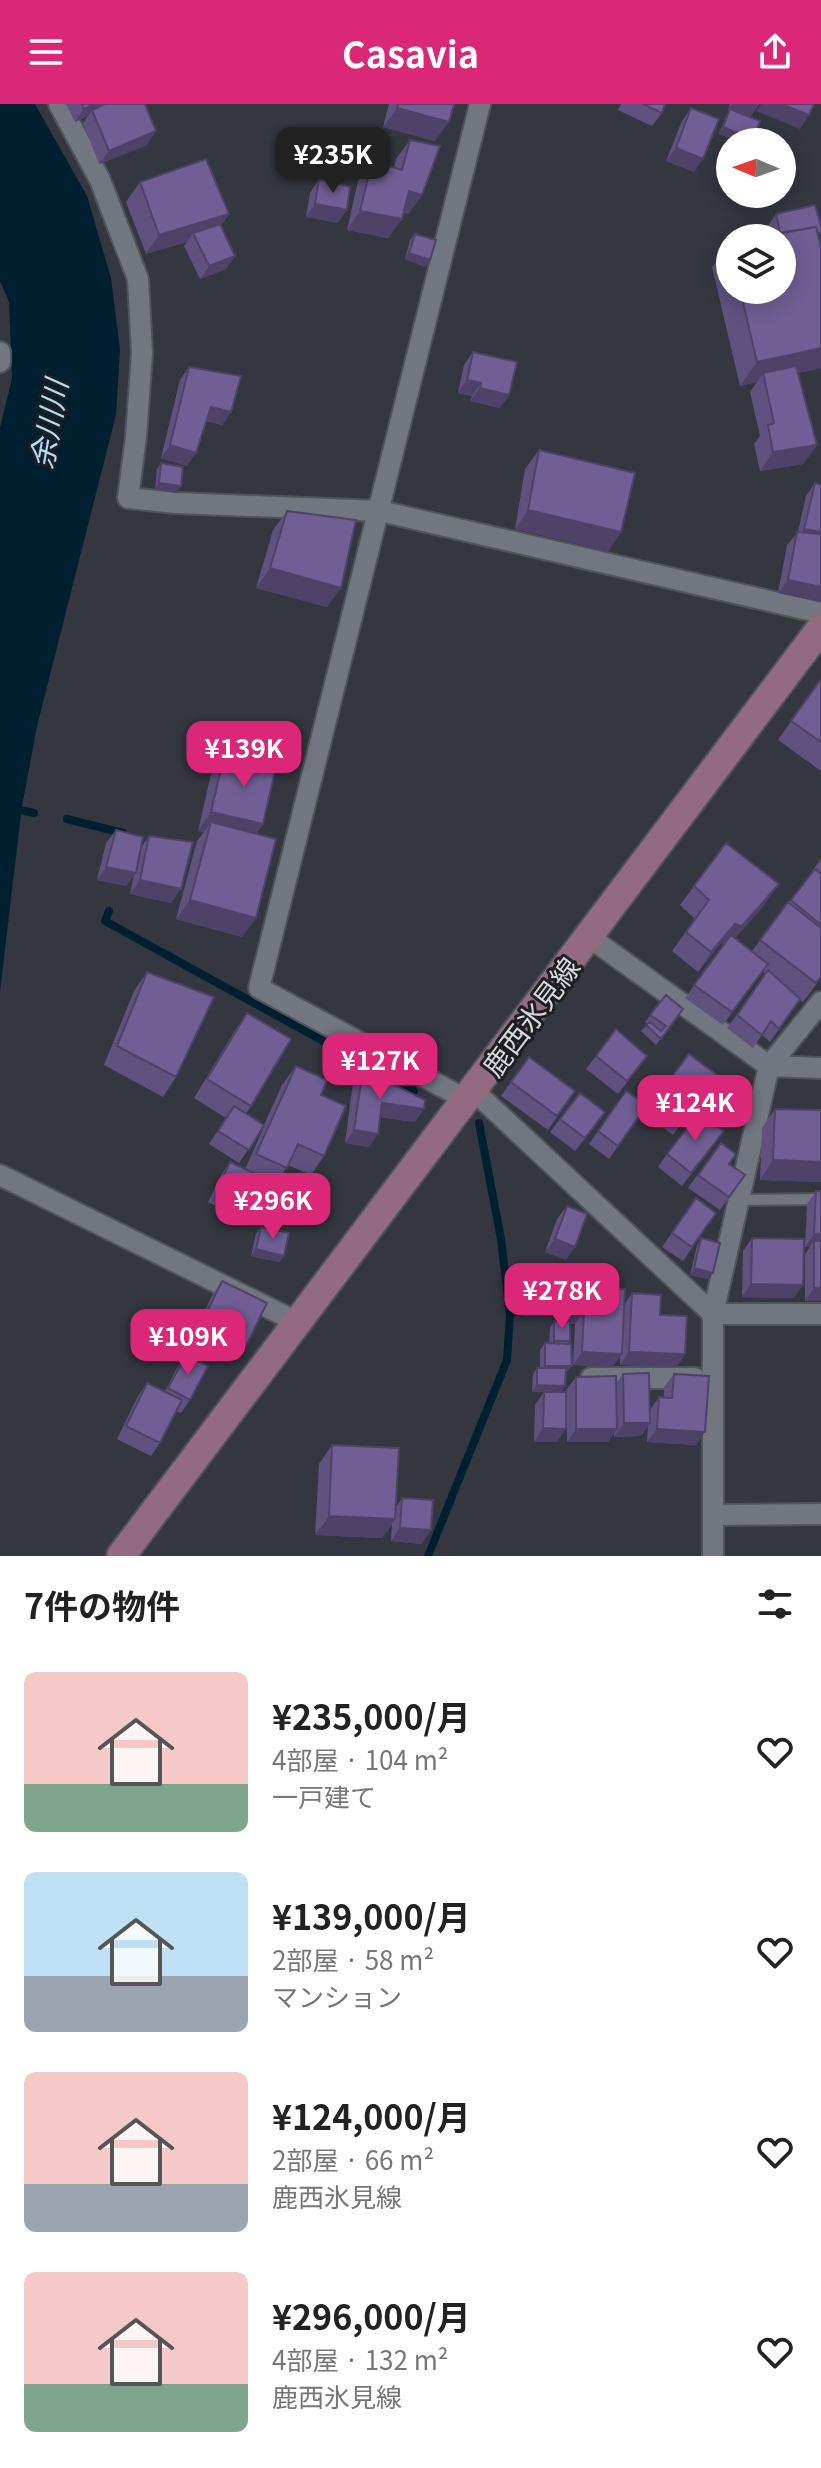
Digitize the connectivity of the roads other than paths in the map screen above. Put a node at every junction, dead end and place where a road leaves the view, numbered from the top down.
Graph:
1 (59, 104) edge
2 (480, 104) edge
3 (0, 352) edge
4 (0, 362) edge
5 (380, 511) junction
6 (821, 613) edge
7 (821, 628) edge
8 (589, 937) junction
9 (821, 1002) edge
10 (769, 1066) junction
11 (821, 1068) edge
12 (470, 1095) junction
13 (0, 1175) edge
14 (821, 1199) edge
15 (740, 1200) junction
16 (713, 1314) junction
17 (821, 1314) edge
18 (297, 1322) junction
19 (587, 1378) edge
20 (713, 1378) junction
21 (821, 1514) edge
22 (713, 1515) junction
23 (121, 1556) edge
24 (713, 1556) edge

1 - 5 street
2 - 5 street
3 - 4 street
5 - 6 street
5 - 12 street
7 - 8 main road, 鹿西氷見線
8 - 10 street
8 - 12 main road, 鹿西氷見線
9 - 10 street
10 - 11 street
10 - 15 street
12 - 16 street
12 - 18 main road, 鹿西氷見線
13 - 18 street
14 - 15 lane
15 - 16 street
16 - 17 street
16 - 20 street
18 - 23 main road, 鹿西氷見線
19 - 20 street
20 - 22 street
21 - 22 street
22 - 24 street

